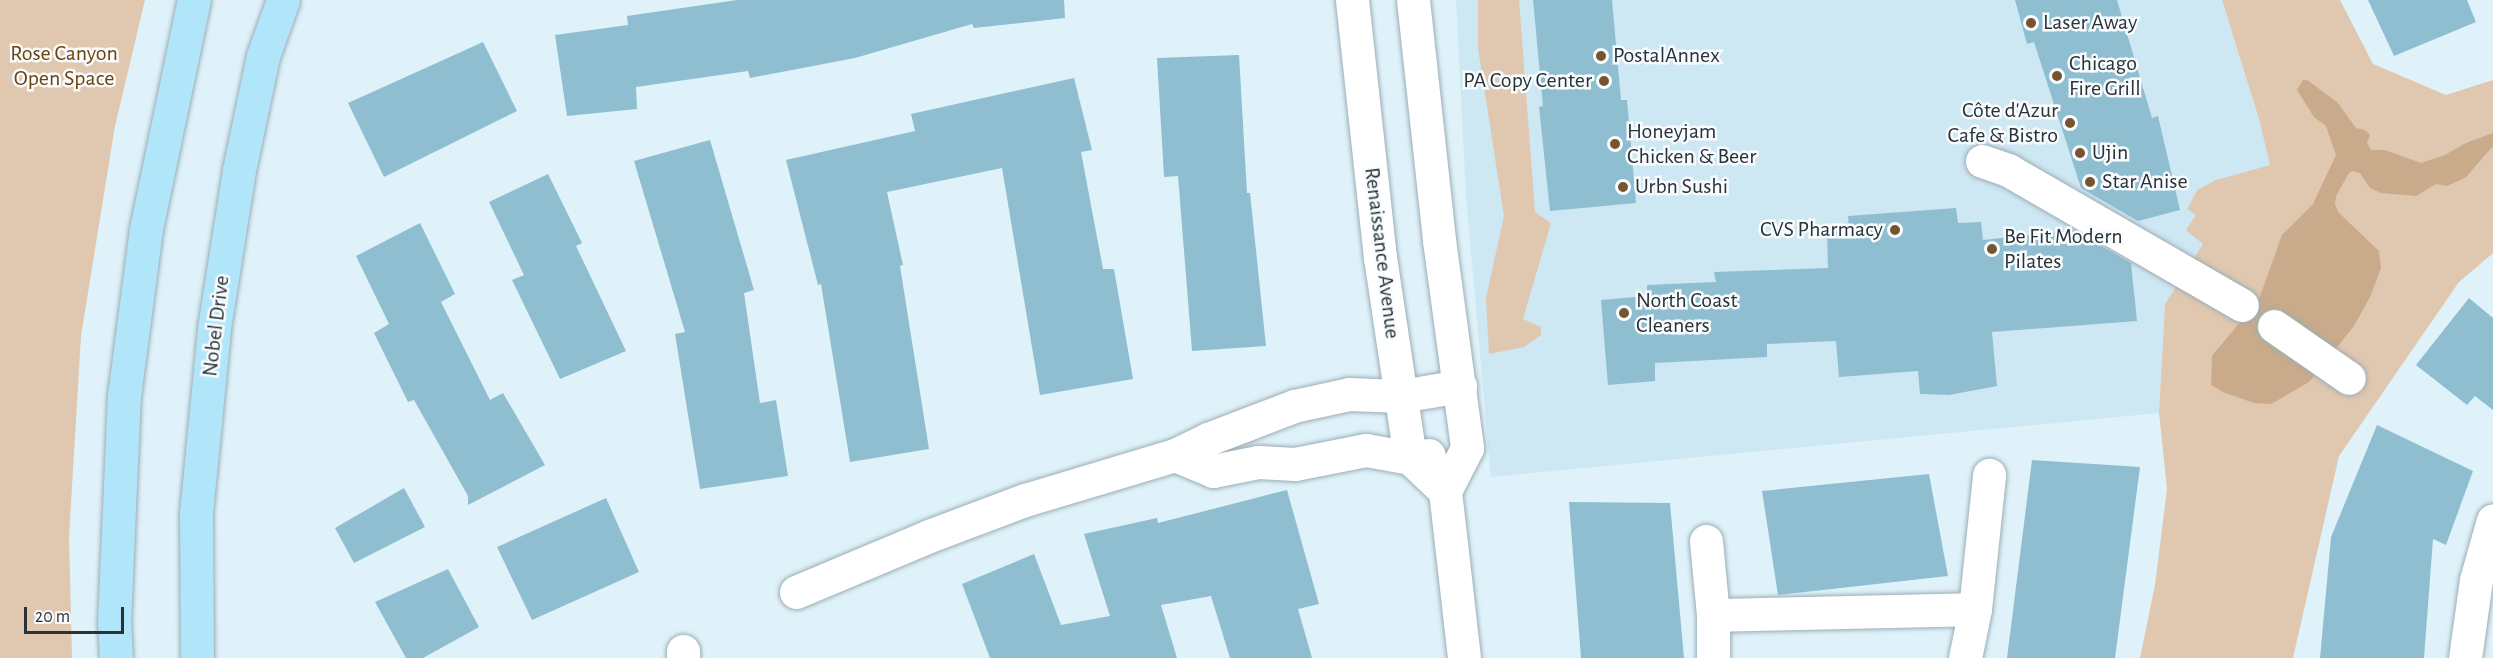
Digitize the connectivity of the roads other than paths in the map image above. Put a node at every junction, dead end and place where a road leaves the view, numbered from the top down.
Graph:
1 (194, 0) edge
2 (282, 0) edge
3 (1352, 0) edge
4 (1413, 0) edge
5 (1982, 161) dead end
6 (2242, 305) dead end
7 (2274, 326) dead end
8 (2349, 378) dead end
9 (1460, 386) junction
10 (1401, 396) junction
11 (1467, 448) junction
12 (1175, 455) junction
13 (1410, 458) junction
14 (1989, 475) dead end
15 (1445, 491) junction
16 (2493, 520) edge
17 (1706, 541) dead end
18 (796, 592) dead end
19 (1975, 609) junction
20 (1713, 615) junction
21 (116, 658) edge
22 (197, 658) edge
23 (1464, 658) edge
24 (1713, 658) edge
25 (1965, 658) edge
26 (2464, 658) edge

1 - 21 main road
2 - 22 main road, Nobel Drive
3 - 10 street, Renaissance Avenue
4 - 9 street
5 - 6 street
7 - 8 street
9 - 10 street
9 - 11 street
10 - 12 street
10 - 13 street, Renaissance Avenue
11 - 13 street
11 - 15 street
12 - 13 street
12 - 18 street
13 - 15 street
14 - 19 street
15 - 23 street
16 - 26 street
17 - 20 street
19 - 20 street
19 - 25 street
20 - 24 street

